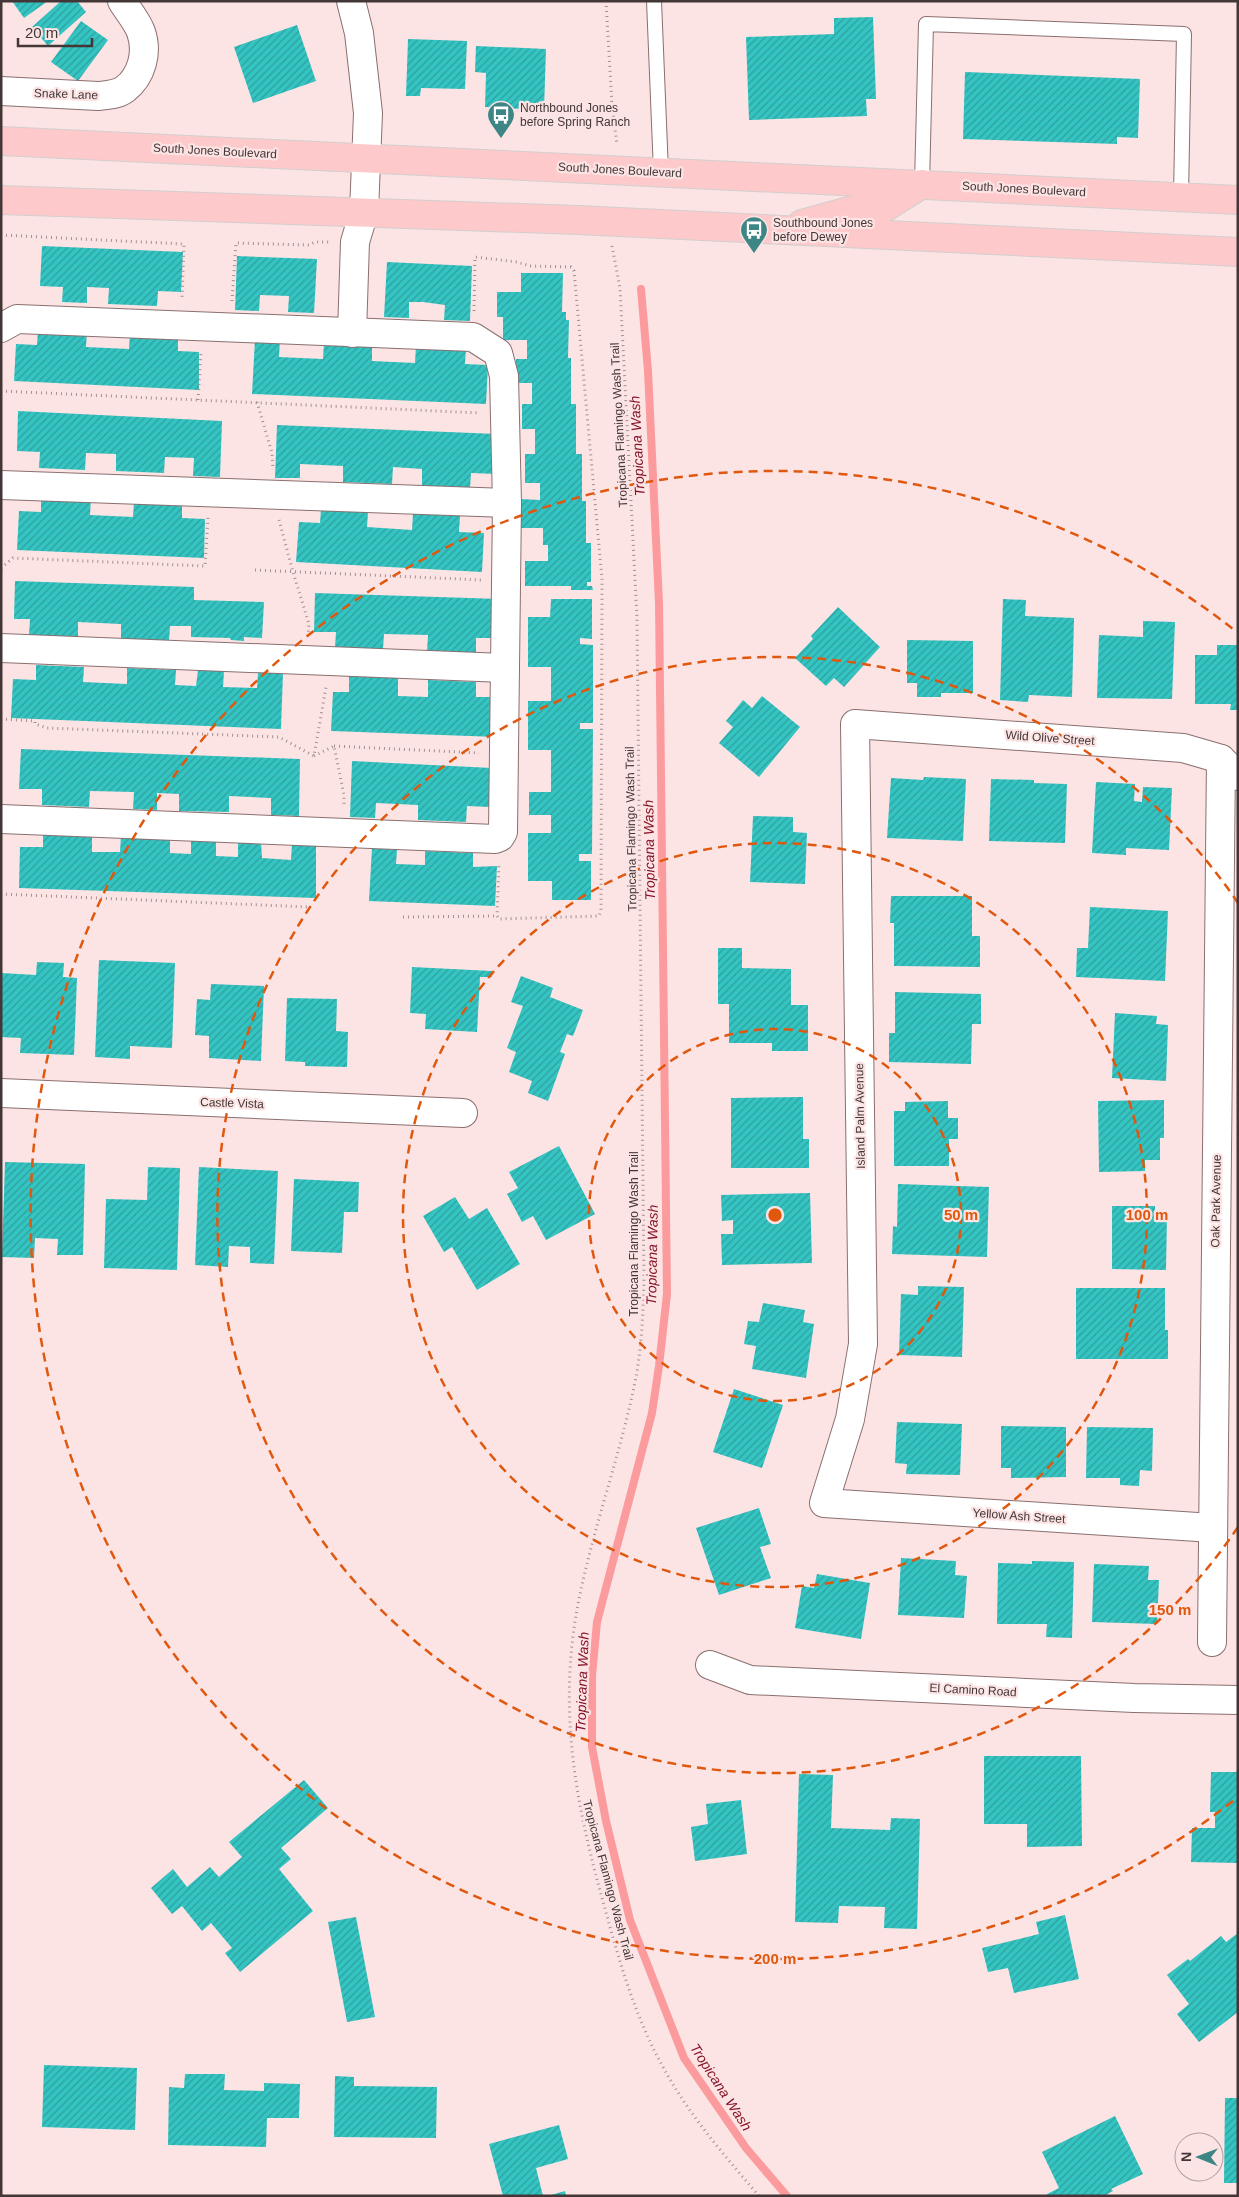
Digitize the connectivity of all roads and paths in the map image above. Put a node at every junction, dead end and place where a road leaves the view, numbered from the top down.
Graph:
1 (122, 1) edge
2 (351, 1) edge
3 (606, 1) edge
4 (654, 1) edge
5 (1, 91) edge
6 (1, 141) edge
7 (617, 142) dead end
8 (366, 158) junction
9 (661, 172) junction
10 (922, 184) junction
11 (1181, 197) junction
12 (1, 200) edge
13 (1238, 200) edge
14 (364, 212) junction
15 (777, 230) junction
16 (1, 235) edge
17 (355, 242) junction
18 (612, 248) dead end
19 (1238, 252) edge
20 (202, 327) junction
21 (1, 328) edge
22 (352, 333) junction
23 (473, 337) junction
24 (1, 391) edge
25 (198, 400) junction
26 (506, 430) junction
27 (1, 485) edge
28 (209, 492) junction
29 (508, 502) junction
30 (1, 568) edge
31 (255, 570) dead end
32 (506, 584) junction
33 (1, 648) edge
34 (504, 668) junction
35 (855, 724) joint
36 (334, 746) junction
37 (504, 754) junction
38 (314, 756) dead end
39 (1230, 768) edge
40 (1, 820) edge
41 (343, 833) junction
42 (500, 837) junction
43 (1, 894) edge
44 (308, 907) dead end
45 (497, 916) junction
46 (403, 917) dead end
47 (1, 1094) edge
48 (463, 1113) dead end
49 (824, 1503) joint
50 (1213, 1528) junction
51 (1212, 1642) dead end
52 (710, 1665) dead end
53 (1238, 1700) edge
54 (759, 2196) edge

1 - 5 street, Snake Lane
2 - 8 street
3 - 7 path
4 - 9 lane
6 - 8 main road, South Jones Boulevard
8 - 9 main road, South Jones Boulevard
8 - 14 street
9 - 10 main road, South Jones Boulevard
10 - 11 main road, South Jones Boulevard
10 - 11 lane
10 - 15 main road
11 - 13 main road, South Jones Boulevard
12 - 14 main road
14 - 15 main road
14 - 17 street
15 - 19 main road
16 - 20 path
17 - 20 path
17 - 22 street
18 - 54 path, Tropicana Flamingo Wash Trail
20 - 21 street
20 - 22 street
20 - 25 path
22 - 23 street
23 - 26 street
23 - 45 path
24 - 25 path
25 - 26 path
26 - 29 street
27 - 28 street
28 - 29 street
28 - 30 path
29 - 32 street
31 - 32 path
32 - 34 street
33 - 34 street
34 - 37 street
35 - 39 street, Wild Olive Street
35 - 49 street, Island Palm Avenue
36 - 37 path
36 - 38 path
36 - 41 path
37 - 42 street
39 - 50 street, Oak Park Avenue
40 - 41 street
41 - 42 street
42 - 45 path
43 - 44 path
45 - 46 path
47 - 48 street, Castle Vista
49 - 50 street, Yellow Ash Street
50 - 51 street, Oak Park Avenue
52 - 53 street, El Camino Road

